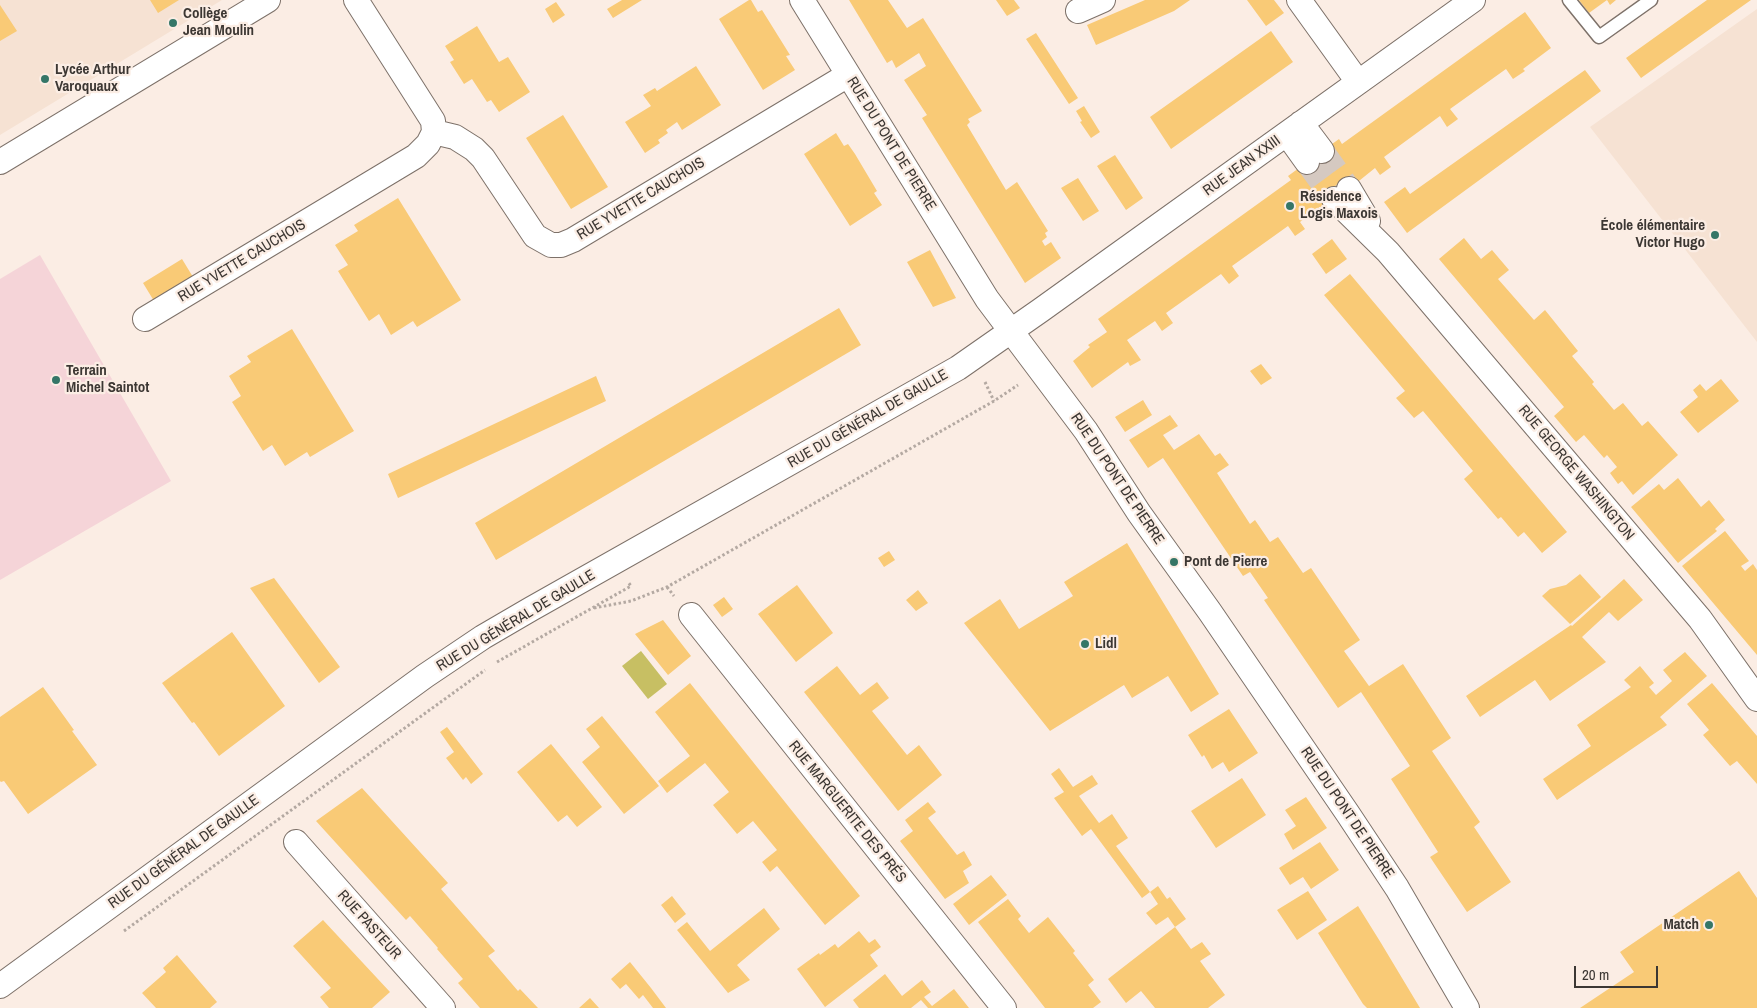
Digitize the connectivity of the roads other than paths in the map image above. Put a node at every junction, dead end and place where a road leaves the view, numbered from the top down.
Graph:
1 (268, 0) edge
2 (356, 0) edge
3 (802, 0) edge
4 (1104, 0) edge
5 (1299, 0) edge
6 (1473, 0) edge
7 (1569, 0) edge
8 (1651, 0) edge
9 (1078, 11) dead end
10 (848, 75) junction
11 (1358, 82) junction
12 (1294, 129) junction
13 (434, 132) junction
14 (1315, 157) tunnel mouth
15 (0, 162) edge
16 (1342, 194) tunnel mouth
17 (145, 320) dead end
18 (1010, 332) junction
19 (690, 615) dead end
20 (1757, 699) edge
21 (296, 842) road end
22 (0, 986) edge
23 (443, 1008) edge
24 (1004, 1008) edge
25 (1467, 1008) edge

1 - 15 street
2 - 13 street
3 - 10 street, RUE DU PONT DE PIERRE
4 - 9 street
5 - 11 street
6 - 11 street, RUE JEAN XXIII
7 - 8 lane
10 - 13 street, RUE YVETTE CAUCHOIS
10 - 18 street, RUE DU PONT DE PIERRE
11 - 12 street, RUE JEAN XXIII
12 - 14 street
12 - 18 street, RUE JEAN XXIII
13 - 17 street, RUE YVETTE CAUCHOIS
16 - 20 street, RUE GEORGE WASHINGTON
18 - 22 street, RUE DU GÉNÉRAL DE GAULLE
18 - 25 street, RUE DU PONT DE PIERRE
19 - 24 street, RUE MARGUERITE DES PRÉS
21 - 23 street, RUE PASTEUR

